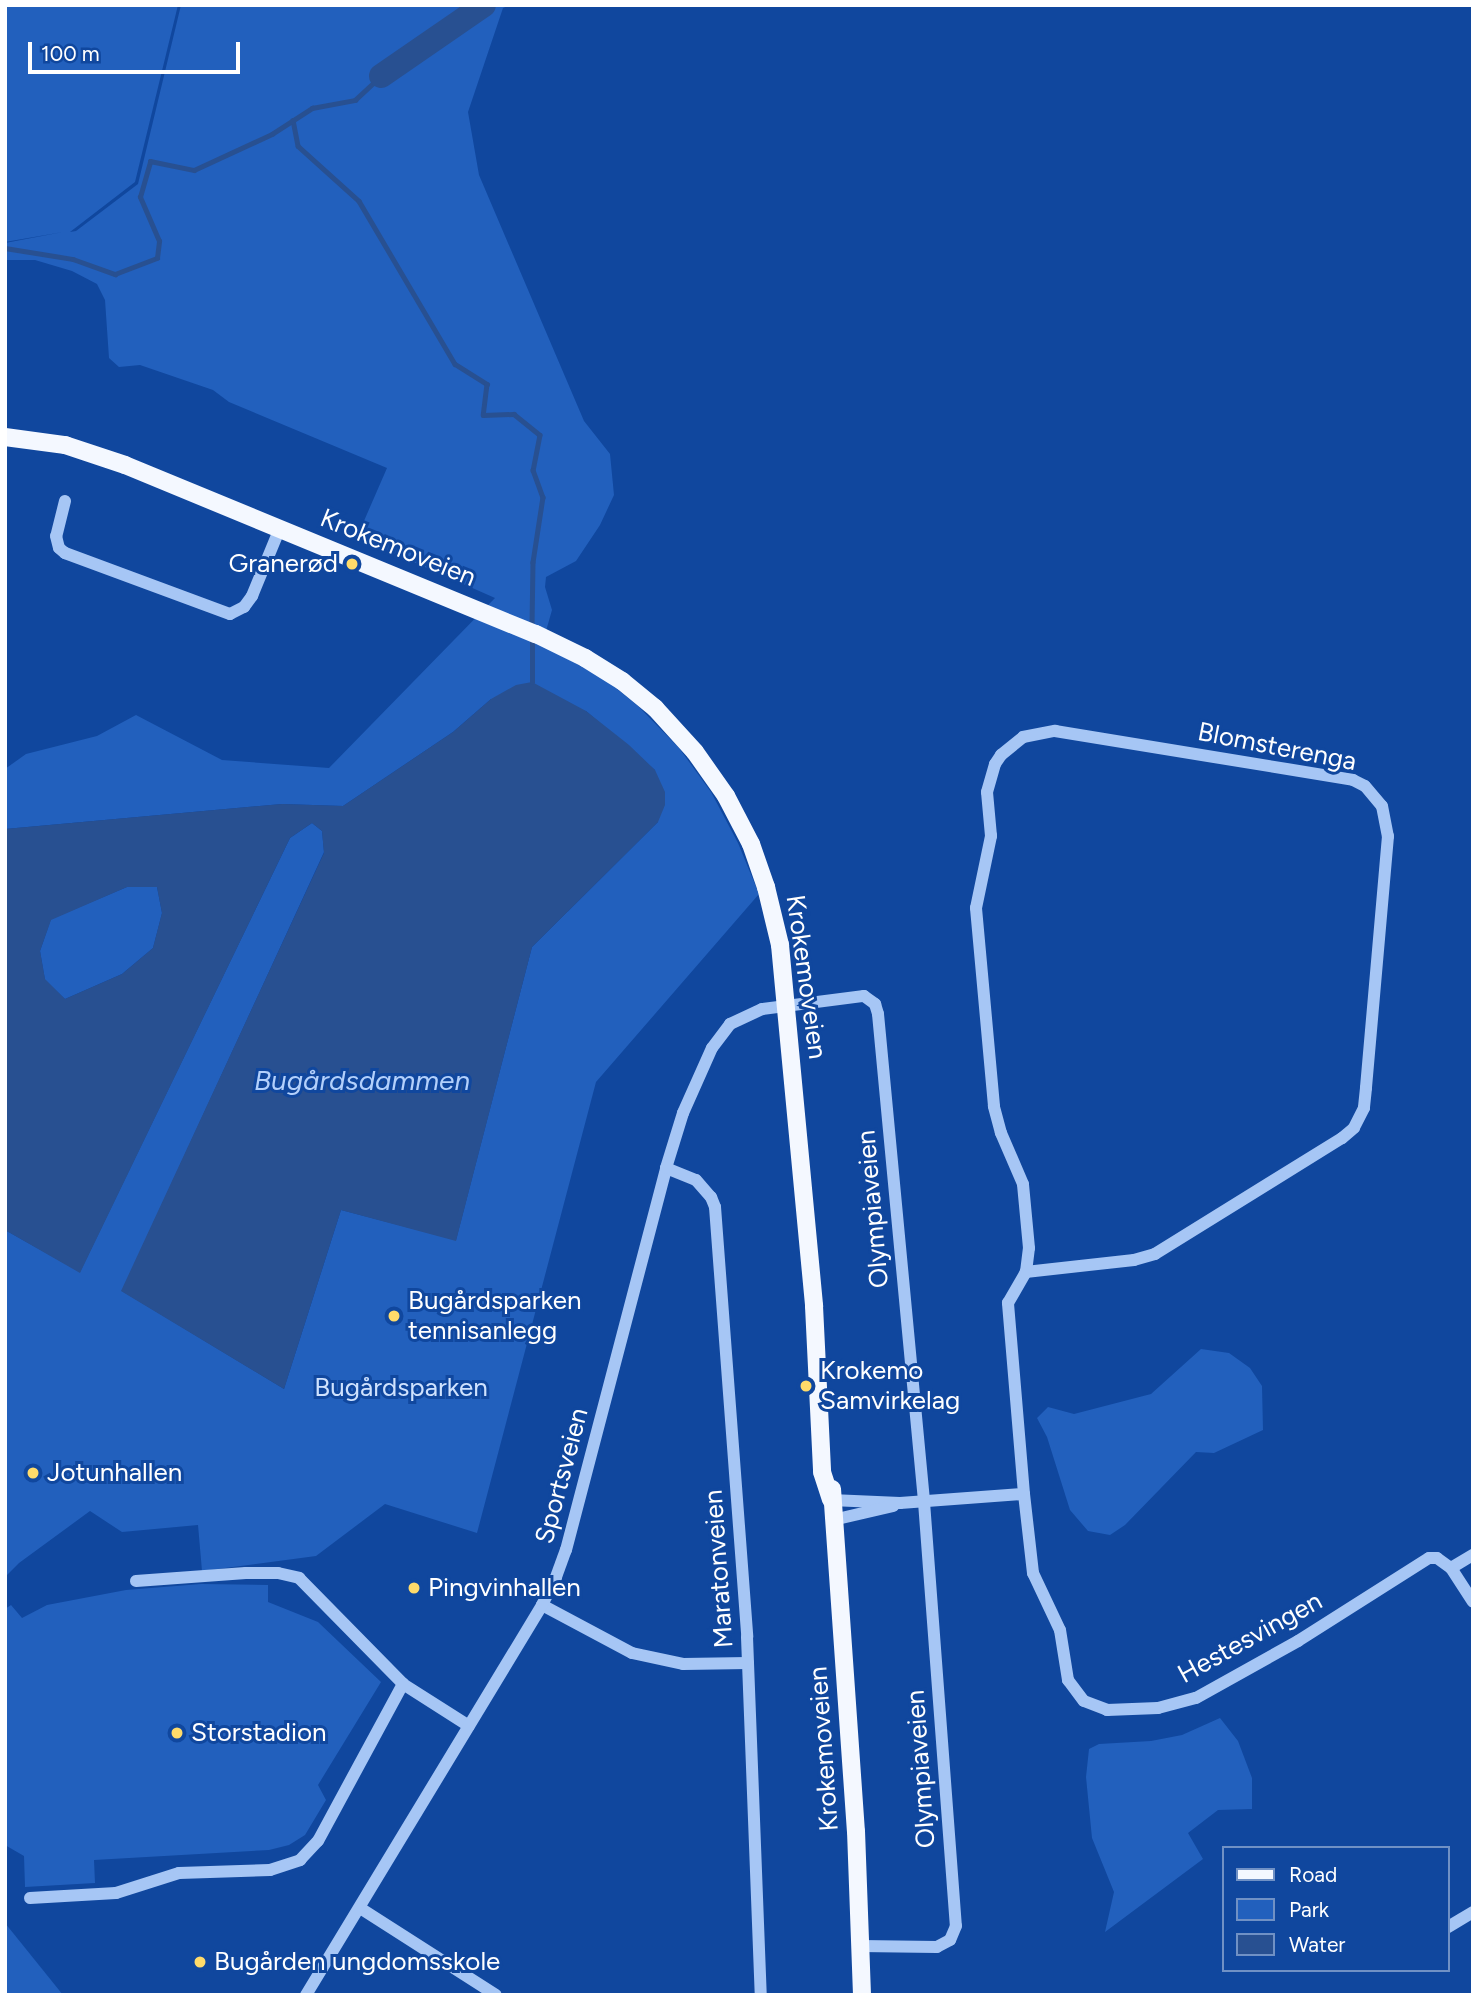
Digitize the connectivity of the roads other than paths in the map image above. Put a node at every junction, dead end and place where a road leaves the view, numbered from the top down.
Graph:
1 (5, 437) edge
2 (65, 501) dead end
3 (280, 528) junction
4 (787, 1004) junction
5 (666, 1168) junction
6 (1026, 1272) junction
7 (1024, 1494) junction
8 (831, 1500) junction
9 (923, 1502) junction
10 (900, 1503) junction
11 (833, 1520) junction
12 (1473, 1555) edge
13 (1451, 1568) junction
14 (136, 1581) dead end
15 (1473, 1602) edge
16 (542, 1605) junction
17 (748, 1663) junction
18 (403, 1684) junction
19 (469, 1726) junction
20 (30, 1898) dead end
21 (360, 1908) junction
22 (1473, 1912) edge
23 (1450, 1926) edge
24 (860, 1946) junction
25 (306, 1995) edge
26 (496, 1995) edge
27 (761, 1995) edge
28 (862, 1995) edge

1 - 3 main road, Krokemoveien
2 - 3 street, Krokemoveien
3 - 4 main road, Krokemoveien
4 - 5 street, Sportsveien
4 - 8 main road, Krokemoveien
4 - 9 street, Olympiaveien
5 - 16 street, Sportsveien
5 - 17 street, Maratonveien
6 - 6 street, Blomsterenga
6 - 7 street, Blomsterenga
7 - 9 street
7 - 13 street, Hestesvingen
8 - 10 street
8 - 11 main road, Krokemoveien
9 - 10 street
9 - 24 street, Olympiaveien
10 - 11 street
11 - 24 main road, Krokemoveien
12 - 13 street
13 - 15 street
14 - 18 street
16 - 17 street
16 - 19 street, Sportsveien
17 - 27 street, Maratonveien
18 - 19 street
18 - 20 street
19 - 21 street, Sportsveien
21 - 25 street, Sportsveien
21 - 26 street
22 - 23 street
24 - 28 main road, Krokemoveien

